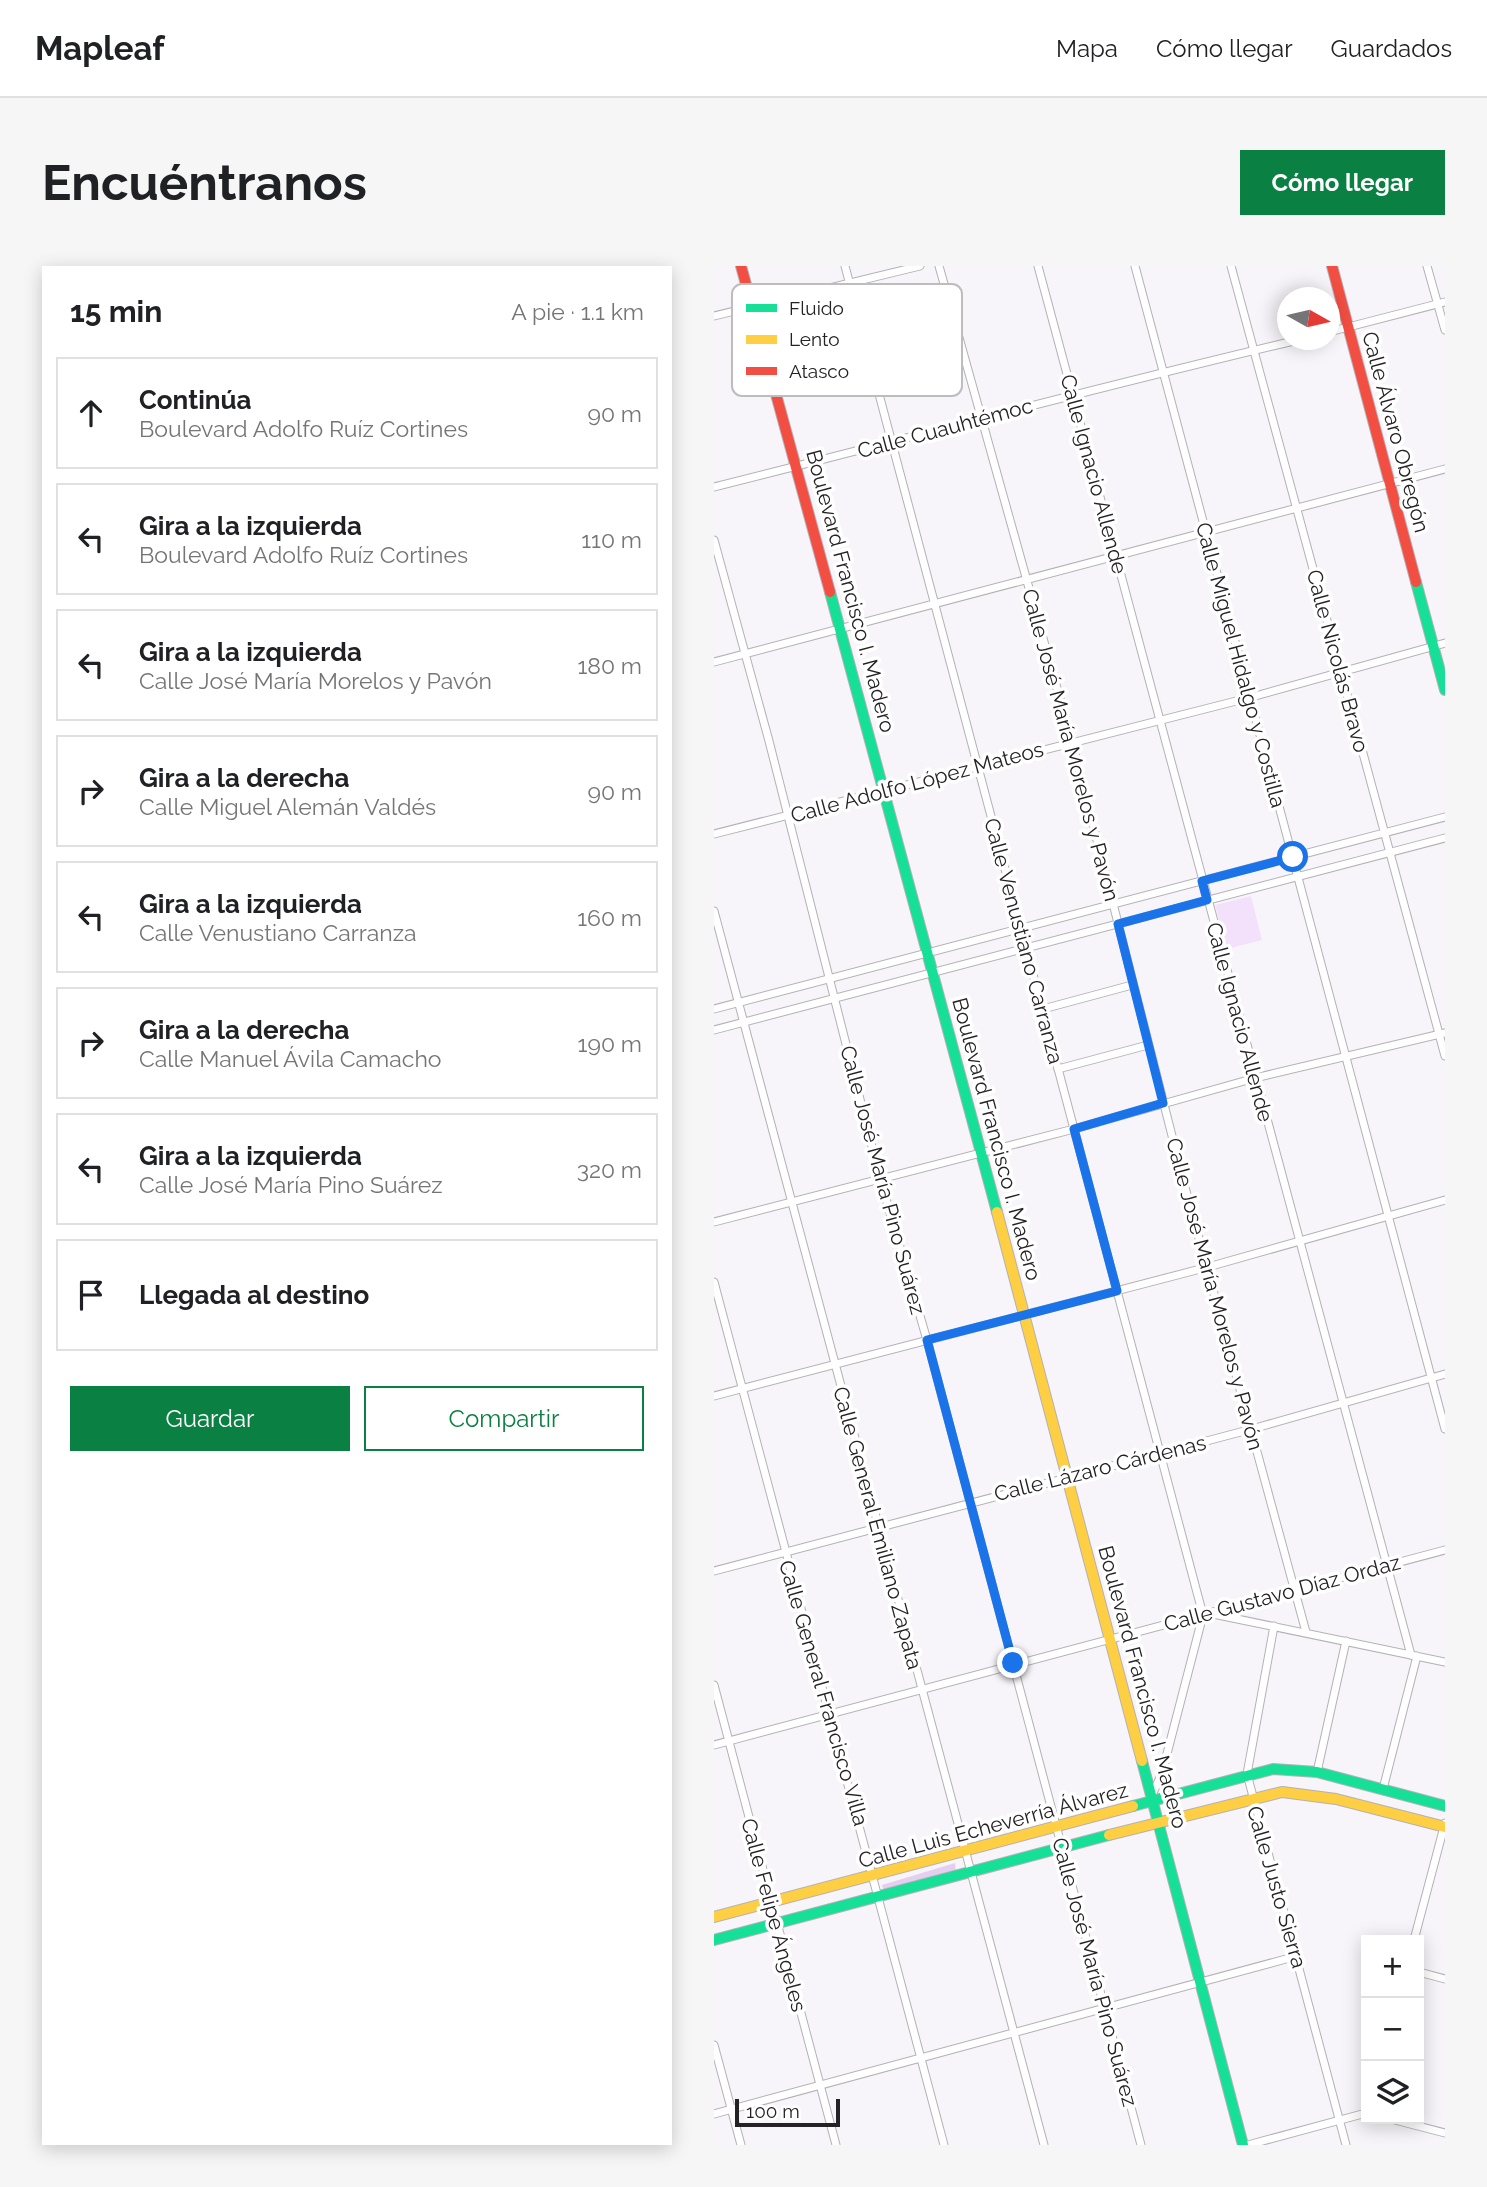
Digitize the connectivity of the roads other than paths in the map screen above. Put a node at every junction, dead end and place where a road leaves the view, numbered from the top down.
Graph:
1 (741, 266) edge
2 (845, 266) edge
3 (920, 266) edge
4 (939, 266) edge
5 (1038, 266) edge
6 (1135, 266) edge
7 (1231, 266) edge
8 (1332, 266) edge
9 (1427, 266) edge
10 (746, 284) edge
11 (850, 284) edge
12 (854, 284) edge
13 (944, 284) edge
14 (1441, 303) edge
15 (732, 312) edge
16 (714, 316) edge
17 (1349, 327) junction
18 (1340, 329) edge
19 (1445, 330) edge
20 (1277, 345) edge
21 (962, 348) edge
22 (1254, 350) junction
23 (1163, 370) junction
24 (1073, 393) junction
25 (778, 396) edge
26 (880, 396) edge
27 (982, 420) junction
28 (892, 443) junction
29 (798, 466) junction
30 (1445, 470) edge
31 (1391, 485) junction
32 (714, 487) edge
33 (1297, 510) junction
34 (1206, 533) junction
35 (714, 540) edge
36 (1117, 557) junction
37 (1028, 579) junction
38 (935, 605) junction
39 (841, 628) junction
40 (1439, 645) edge
41 (745, 654) junction
42 (714, 662) edge
43 (1341, 671) junction
44 (1445, 690) edge
45 (1248, 698) junction
46 (1161, 719) junction
47 (1072, 741) junction
48 (978, 767) junction
49 (884, 791) junction
50 (787, 816) junction
51 (1445, 817) edge
52 (1385, 833) junction
53 (714, 834) edge
54 (1445, 838) edge
55 (1390, 852) junction
56 (1293, 857) junction
57 (1298, 876) junction
58 (1202, 881) junction
59 (1207, 900) junction
60 (1113, 903) junction
61 (714, 911) edge
62 (1118, 924) junction
63 (1021, 928) junction
64 (1026, 947) junction
65 (928, 951) junction
66 (933, 972) junction
67 (829, 978) junction
68 (1132, 985) junction
69 (834, 998) junction
70 (738, 1002) junction
71 (714, 1009) edge
72 (1043, 1009) junction
73 (743, 1021) junction
74 (714, 1030) edge
75 (1442, 1034) edge
76 (1148, 1045) junction
77 (1346, 1056) junction
78 (1445, 1056) edge
79 (1058, 1069) junction
80 (1255, 1078) junction
81 (1163, 1103) junction
82 (1074, 1129) junction
83 (980, 1152) junction
84 (880, 1178) junction
85 (1445, 1200) edge
86 (791, 1202) junction
87 (1388, 1215) junction
88 (714, 1222) edge
89 (1299, 1240) junction
90 (1208, 1267) junction
91 (714, 1282) edge
92 (1117, 1291) junction
93 (1023, 1315) junction
94 (927, 1340) junction
95 (834, 1364) junction
96 (1445, 1374) edge
97 (1431, 1378) junction
98 (741, 1389) junction
99 (714, 1396) edge
100 (1343, 1402) junction
101 (1252, 1429) junction
102 (1445, 1429) edge
103 (1160, 1453) junction
104 (1067, 1476) junction
105 (968, 1502) junction
106 (878, 1526) junction
107 (784, 1550) junction
108 (1445, 1550) edge
109 (1387, 1566) junction
110 (714, 1571) edge
111 (1294, 1591) junction
112 (1206, 1614) junction
113 (1274, 1626) junction
114 (1306, 1632) junction
115 (1110, 1638) junction
116 (1346, 1641) junction
117 (1414, 1656) junction
118 (1445, 1662) edge
119 (1013, 1663) junction
120 (714, 1685) edge
121 (921, 1688) junction
122 (830, 1712) junction
123 (728, 1741) junction
124 (714, 1745) edge
125 (1317, 1772) junction
126 (1247, 1774) junction
127 (1383, 1789) junction
128 (1152, 1798) junction
129 (1252, 1798) junction
130 (1445, 1806) edge
131 (1160, 1822) junction
132 (1445, 1825) edge
133 (1056, 1826) junction
134 (1060, 1847) junction
135 (965, 1852) junction
136 (970, 1871) junction
137 (875, 1877) junction
138 (880, 1896) junction
139 (771, 1904) junction
140 (714, 1917) edge
141 (776, 1924) junction
142 (1415, 1935) edge
143 (714, 1940) edge
144 (1297, 1956) junction
145 (1424, 1973) edge
146 (1445, 1979) edge
147 (1201, 1983) junction
148 (1105, 2008) junction
149 (1013, 2033) junction
150 (714, 2045) edge
151 (922, 2058) junction
152 (820, 2086) junction
153 (732, 2109) junction
154 (714, 2114) edge
155 (1361, 2114) edge
156 (1339, 2119) junction
157 (1414, 2124) edge
158 (1445, 2131) edge
159 (741, 2145) edge
160 (836, 2145) edge
161 (944, 2145) edge
162 (1044, 2145) edge
163 (1141, 2145) edge
164 (1243, 2145) edge
165 (1248, 2145) edge
166 (1346, 2145) edge

1 - 10 street, Boulevard Francisco I. Madero
2 - 11 street, Calle Venustiano Carranza
3 - 12 street
4 - 13 street, Calle José María Morelos y Pavón
5 - 24 street, Calle Ignacio Allende
6 - 23 street, Calle Miguel Hidalgo y Costilla
7 - 22 street, Calle Nicolás Bravo
8 - 17 street, Calle Álvaro Obregón
9 - 14 street
14 - 17 street
14 - 19 street
15 - 16 street
17 - 18 street
17 - 31 street, Calle Álvaro Obregón
20 - 22 street, Calle Cuauhtémoc
21 - 27 street, Calle José María Morelos y Pavón
22 - 23 street, Calle Cuauhtémoc
22 - 33 street, Calle Nicolás Bravo
23 - 24 street, Calle Cuauhtémoc
23 - 34 street, Calle Miguel Hidalgo y Costilla
24 - 27 street, Calle Cuauhtémoc
24 - 36 street, Calle Ignacio Allende
25 - 29 street, Boulevard Francisco I. Madero
26 - 28 street, Calle Venustiano Carranza
27 - 28 street, Calle Cuauhtémoc
27 - 37 street, Calle José María Morelos y Pavón
28 - 29 street, Calle Cuauhtémoc
28 - 38 street, Calle Venustiano Carranza
29 - 32 street, Calle Cuauhtémoc
29 - 39 street, Boulevard Francisco I. Madero
30 - 31 street
31 - 33 street
31 - 40 street, Calle Álvaro Obregón
33 - 34 street
33 - 43 street, Calle Nicolás Bravo
34 - 36 street
34 - 45 street, Calle Miguel Hidalgo y Costilla
35 - 41 street, Calle José María Pino Suárez
36 - 37 street
36 - 46 street, Calle Ignacio Allende
37 - 38 street
37 - 47 street, Calle José María Morelos y Pavón
38 - 39 street
38 - 48 street, Calle Venustiano Carranza
39 - 41 street
39 - 49 street, Boulevard Francisco I. Madero
40 - 43 street, Calle Adolfo López Mateos
40 - 44 street, Calle Álvaro Obregón
41 - 42 street
41 - 50 street, Calle José María Pino Suárez
43 - 45 street, Calle Adolfo López Mateos
43 - 52 street, Calle Nicolás Bravo
45 - 46 street, Calle Adolfo López Mateos
45 - 56 street, Calle Miguel Hidalgo y Costilla
46 - 47 street, Calle Adolfo López Mateos
46 - 58 street, Calle Ignacio Allende
47 - 48 street, Calle Adolfo López Mateos
47 - 60 street, Calle José María Morelos y Pavón
48 - 49 street, Calle Adolfo López Mateos
48 - 63 street, Calle Venustiano Carranza
49 - 50 street, Calle Adolfo López Mateos
49 - 65 street, Boulevard Francisco I. Madero
50 - 53 street, Calle Adolfo López Mateos
50 - 67 street, Calle José María Pino Suárez
51 - 52 street
52 - 55 street, Calle Nicolás Bravo
52 - 56 street
54 - 55 street
55 - 57 street
55 - 75 street, Calle Nicolás Bravo
56 - 57 street, Calle Miguel Hidalgo y Costilla
56 - 58 street
57 - 59 street
57 - 77 street, Calle Miguel Hidalgo y Costilla
58 - 59 street, Calle Ignacio Allende
58 - 60 street
59 - 62 street
59 - 80 street, Calle Ignacio Allende
60 - 62 street, Calle José María Morelos y Pavón
60 - 63 street
61 - 70 street, Calle General Emiliano Zapata
62 - 64 street
62 - 68 street, Calle José María Morelos y Pavón
63 - 64 street, Calle Venustiano Carranza
63 - 65 street
64 - 66 street
64 - 72 street, Calle Venustiano Carranza
65 - 66 street, Boulevard Francisco I. Madero
65 - 67 street
66 - 69 street
66 - 83 street, Boulevard Francisco I. Madero
67 - 69 street, Calle José María Pino Suárez
67 - 70 street
68 - 72 street
68 - 76 street, Calle José María Morelos y Pavón
69 - 73 street
69 - 84 street, Calle José María Pino Suárez
70 - 71 street
70 - 73 street, Calle General Emiliano Zapata
72 - 79 street, Calle Venustiano Carranza
73 - 74 street
73 - 86 street, Calle General Emiliano Zapata
75 - 77 street
75 - 78 street, Calle Nicolás Bravo
76 - 79 street
76 - 81 street, Calle José María Morelos y Pavón
77 - 80 street
77 - 87 street, Calle Miguel Hidalgo y Costilla
79 - 82 street, Calle Venustiano Carranza
80 - 81 street
80 - 89 street, Calle Ignacio Allende
81 - 82 street
81 - 90 street, Calle José María Morelos y Pavón
82 - 83 street
82 - 92 street, Calle Venustiano Carranza
83 - 84 street
83 - 93 street, Boulevard Francisco I. Madero
84 - 86 street
84 - 94 street, Calle José María Pino Suárez
85 - 87 street
86 - 88 street
86 - 95 street, Calle General Emiliano Zapata
87 - 89 street
87 - 97 street, Calle Miguel Hidalgo y Costilla
89 - 90 street
89 - 100 street, Calle Ignacio Allende
90 - 92 street
90 - 101 street, Calle José María Morelos y Pavón
91 - 98 street, Calle General Francisco Villa
92 - 93 street
92 - 103 street, Calle Venustiano Carranza
93 - 94 street
93 - 104 street, Boulevard Francisco I. Madero
94 - 95 street
94 - 105 street, Calle José María Pino Suárez
95 - 98 street
95 - 106 street, Calle General Emiliano Zapata
96 - 97 street, Calle Lázaro Cárdenas
97 - 100 street, Calle Lázaro Cárdenas
97 - 102 street, Calle Miguel Hidalgo y Costilla
98 - 99 street
98 - 107 street, Calle General Francisco Villa
100 - 101 street, Calle Lázaro Cárdenas
100 - 109 street, Calle Ignacio Allende
101 - 103 street, Calle Lázaro Cárdenas
101 - 111 street, Calle José María Morelos y Pavón
103 - 104 street, Calle Lázaro Cárdenas
103 - 112 street, Calle Venustiano Carranza
104 - 105 street, Calle Lázaro Cárdenas
104 - 115 street, Boulevard Francisco I. Madero
105 - 106 street, Calle Lázaro Cárdenas
105 - 119 street, Calle José María Pino Suárez
106 - 107 street, Calle Lázaro Cárdenas
106 - 121 street, Calle General Emiliano Zapata
107 - 110 street, Calle Lázaro Cárdenas
107 - 122 street, Calle General Francisco Villa
108 - 109 street, Calle Gustavo Díaz Ordaz
109 - 111 street, Calle Gustavo Díaz Ordaz
109 - 117 street, Calle Ignacio Allende
111 - 112 street, Calle Gustavo Díaz Ordaz
111 - 114 street, Calle José María Morelos y Pavón
112 - 113 street
112 - 115 street, Calle Gustavo Díaz Ordaz
112 - 128 street
113 - 114 street
113 - 126 street, Calle Justo Sierra
114 - 116 street
115 - 119 street, Calle Gustavo Díaz Ordaz
115 - 128 street, Boulevard Francisco I. Madero
116 - 117 street
116 - 125 street
117 - 118 street
117 - 127 street
119 - 121 street, Calle Gustavo Díaz Ordaz
119 - 133 street, Calle José María Pino Suárez
120 - 123 street, Calle Felipe Ángeles
121 - 122 street, Calle Gustavo Díaz Ordaz
121 - 135 street, Calle General Emiliano Zapata
122 - 123 street, Calle Gustavo Díaz Ordaz
122 - 137 street, Calle General Francisco Villa
123 - 124 street, Calle Gustavo Díaz Ordaz
123 - 139 street, Calle Felipe Ángeles
125 - 126 street, Calle Luis Echeverría Álvarez
125 - 127 street, Calle Luis Echeverría Álvarez
126 - 128 street, Calle Luis Echeverría Álvarez
126 - 129 street, Calle Justo Sierra
127 - 130 street, Calle Luis Echeverría Álvarez
128 - 131 street, Boulevard Francisco I. Madero
128 - 133 street, Calle Luis Echeverría Álvarez
129 - 131 street, Calle Luis Echeverría Álvarez
129 - 132 street, Calle Luis Echeverría Álvarez
129 - 144 street, Calle Justo Sierra
131 - 134 street, Calle Luis Echeverría Álvarez
131 - 147 street, Boulevard Francisco I. Madero
132 - 142 street
133 - 134 street, Calle José María Pino Suárez
133 - 135 street, Calle Luis Echeverría Álvarez
134 - 136 street, Calle Luis Echeverría Álvarez
134 - 148 street, Calle José María Pino Suárez
135 - 136 street, Calle General Emiliano Zapata
135 - 137 street, Calle Luis Echeverría Álvarez
136 - 138 street, Calle Luis Echeverría Álvarez
136 - 149 street, Calle General Emiliano Zapata
137 - 138 street, Calle General Francisco Villa
137 - 139 street, Calle Luis Echeverría Álvarez
138 - 141 street, Calle Luis Echeverría Álvarez
138 - 151 street, Calle General Francisco Villa
139 - 140 street, Calle Luis Echeverría Álvarez
139 - 141 street, Calle Felipe Ángeles
141 - 143 street, Calle Luis Echeverría Álvarez
141 - 152 street, Calle Felipe Ángeles
144 - 147 street
144 - 156 street, Calle Justo Sierra
145 - 146 street
147 - 148 street
147 - 164 street, Boulevard Francisco I. Madero
148 - 149 street
148 - 163 street, Calle José María Pino Suárez
149 - 151 street
149 - 162 street, Calle General Emiliano Zapata
150 - 153 street
151 - 152 street
151 - 161 street, Calle General Francisco Villa
152 - 153 street
152 - 160 street, Calle Felipe Ángeles
153 - 154 street
153 - 159 street
155 - 156 street
156 - 165 street
156 - 166 street, Calle Justo Sierra
157 - 158 street

